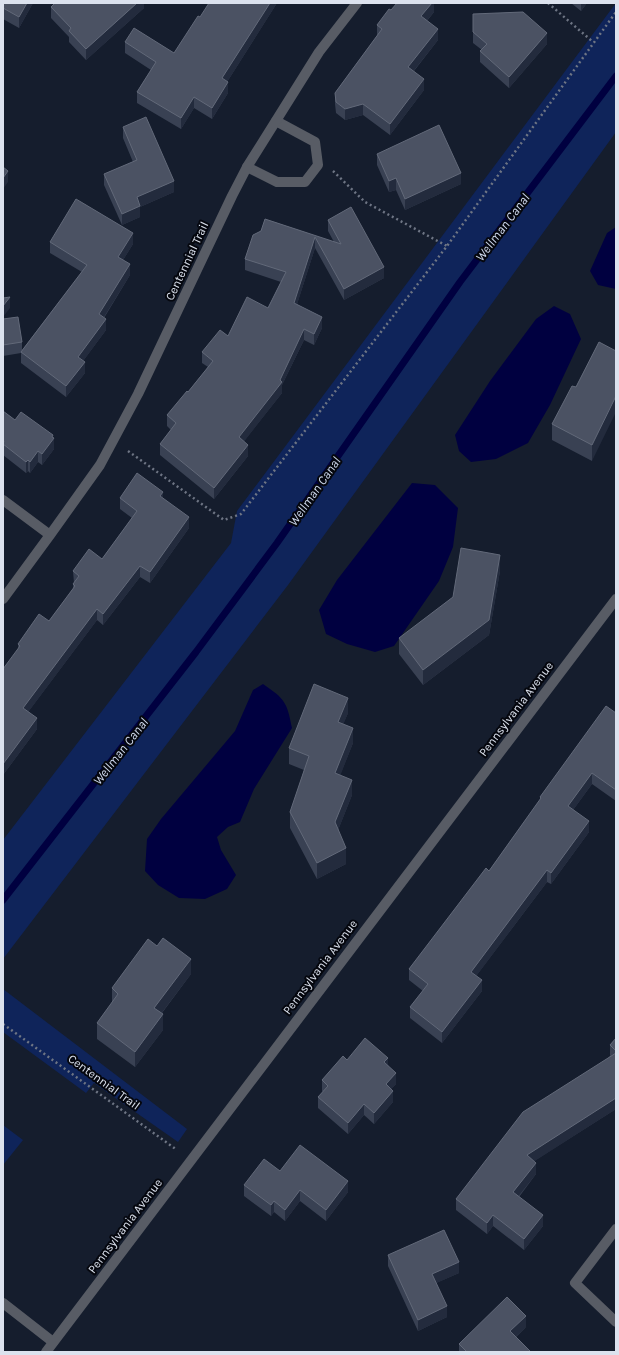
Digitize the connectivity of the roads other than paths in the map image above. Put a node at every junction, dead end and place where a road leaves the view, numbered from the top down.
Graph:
1 (357, 3) edge
2 (276, 121) junction
3 (248, 167) junction
4 (3, 500) edge
5 (50, 536) junction
6 (616, 598) edge
7 (3, 599) edge
8 (616, 1229) edge
9 (3, 1303) edge
10 (616, 1322) edge
11 (53, 1342) junction
12 (46, 1352) edge

1 - 2 street, Centennial Trail
2 - 3 street, Centennial Trail
2 - 3 street
3 - 5 street, Centennial Trail
4 - 5 street
5 - 7 street, Centennial Trail
6 - 11 street, Pennsylvania Avenue
8 - 10 street
9 - 11 street
11 - 12 street, Pennsylvania Avenue

